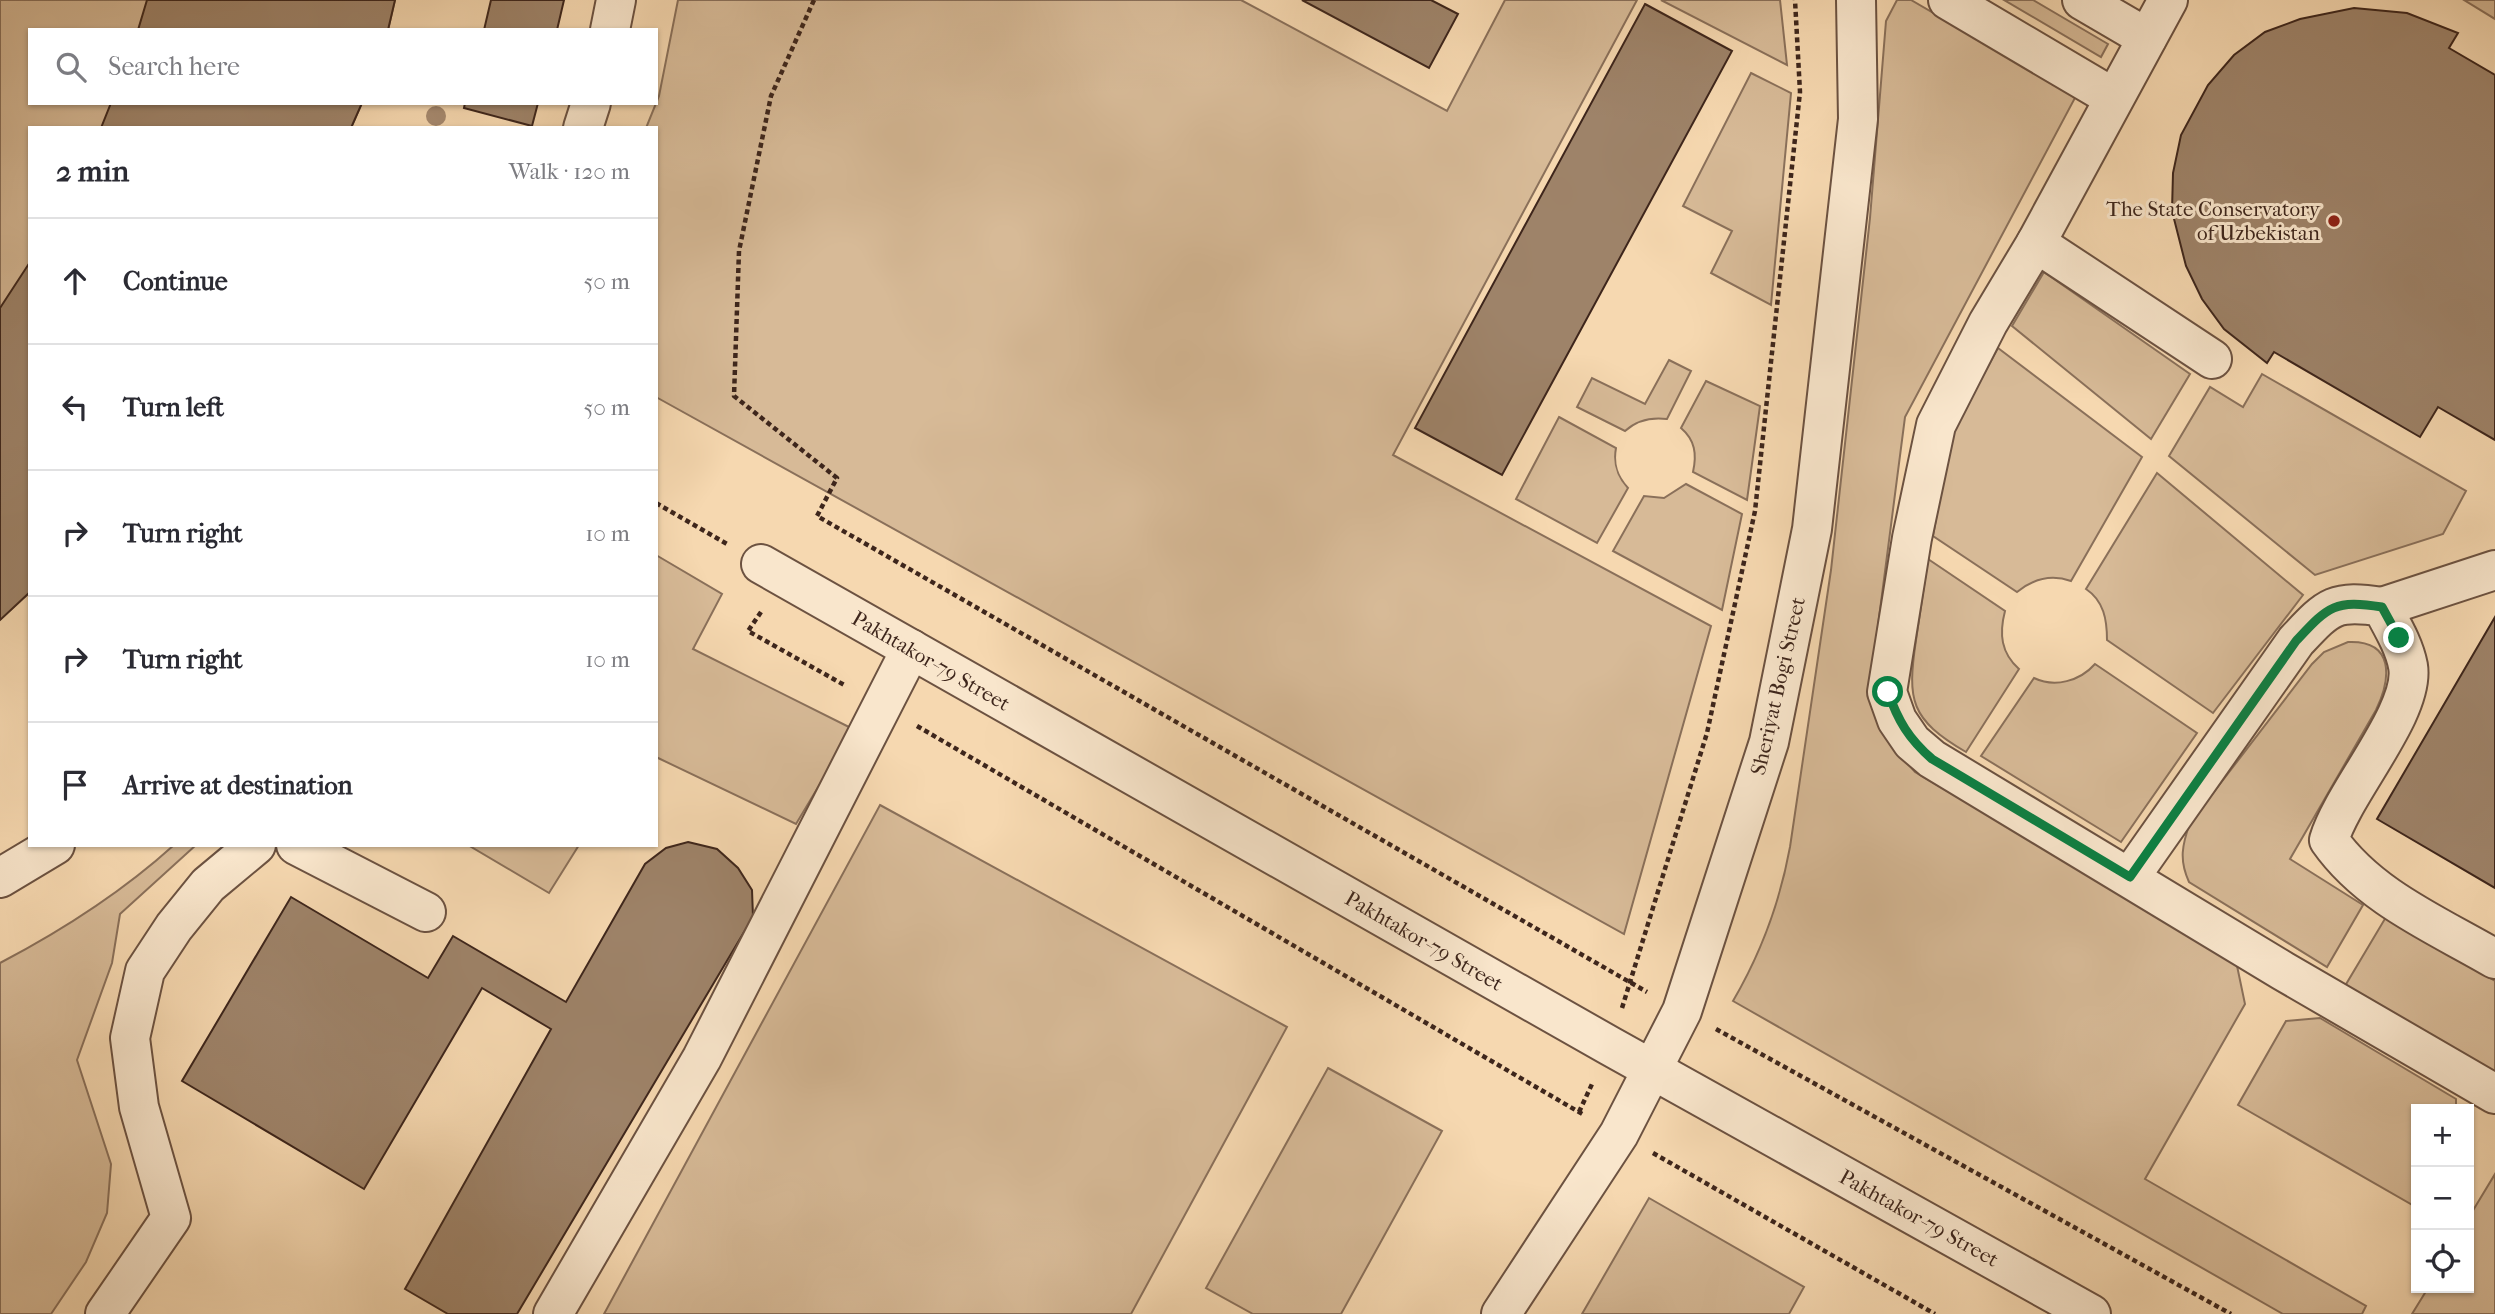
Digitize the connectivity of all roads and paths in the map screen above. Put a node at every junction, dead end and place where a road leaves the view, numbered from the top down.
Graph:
1 (616, 0) edge
2 (814, 0) edge
3 (1795, 0) edge
4 (1856, 0) edge
5 (1948, 0) edge
6 (2082, 0) edge
7 (2168, 0) edge
8 (610, 28) edge
9 (2147, 38) junction
10 (2114, 98) junction
11 (590, 105) edge
12 (584, 126) edge
13 (2036, 243) junction
14 (2212, 359) dead end
15 (658, 504) edge
16 (761, 564) joint
17 (2495, 570) edge
18 (2382, 607) junction
19 (748, 631) dead end
20 (911, 649) junction
21 (882, 706) junction
22 (52, 847) edge
23 (254, 847) edge
24 (300, 847) edge
25 (2130, 877) junction
26 (0, 878) edge
27 (426, 912) dead end
28 (2495, 959) edge
29 (1630, 983) junction
30 (1682, 1011) junction
31 (1610, 1046) junction
32 (1653, 1070) junction
33 (2495, 1094) edge
34 (1579, 1112) junction
35 (1619, 1134) junction
36 (105, 1314) edge
37 (553, 1314) edge
38 (1501, 1314) edge
39 (1935, 1314) edge
40 (2091, 1314) edge
41 (2231, 1314) edge

1 - 8 street
2 - 29 path
3 - 29 path
4 - 30 street, Sheriyat Bogi Street
5 - 10 street
6 - 9 street
7 - 9 street
9 - 10 street
10 - 13 street
11 - 12 street
13 - 14 street
13 - 25 street
15 - 16 path
16 - 20 street, Pakhtakor-79 Street
17 - 18 street
18 - 25 street
18 - 28 street
19 - 21 path
20 - 21 street
20 - 31 street, Pakhtakor-79 Street
21 - 34 path
21 - 37 street
22 - 26 street
23 - 36 street
24 - 27 street
25 - 33 street
29 - 30 path
29 - 31 path
30 - 32 street, Sheriyat Bogi Street
30 - 41 path
31 - 32 street, Pakhtakor-79 Street
31 - 34 path
32 - 35 street, Sheriyat Bogi Street
32 - 40 street, Pakhtakor-79 Street
34 - 35 path
35 - 38 street, Sheriyat Bogi Street
35 - 39 path

